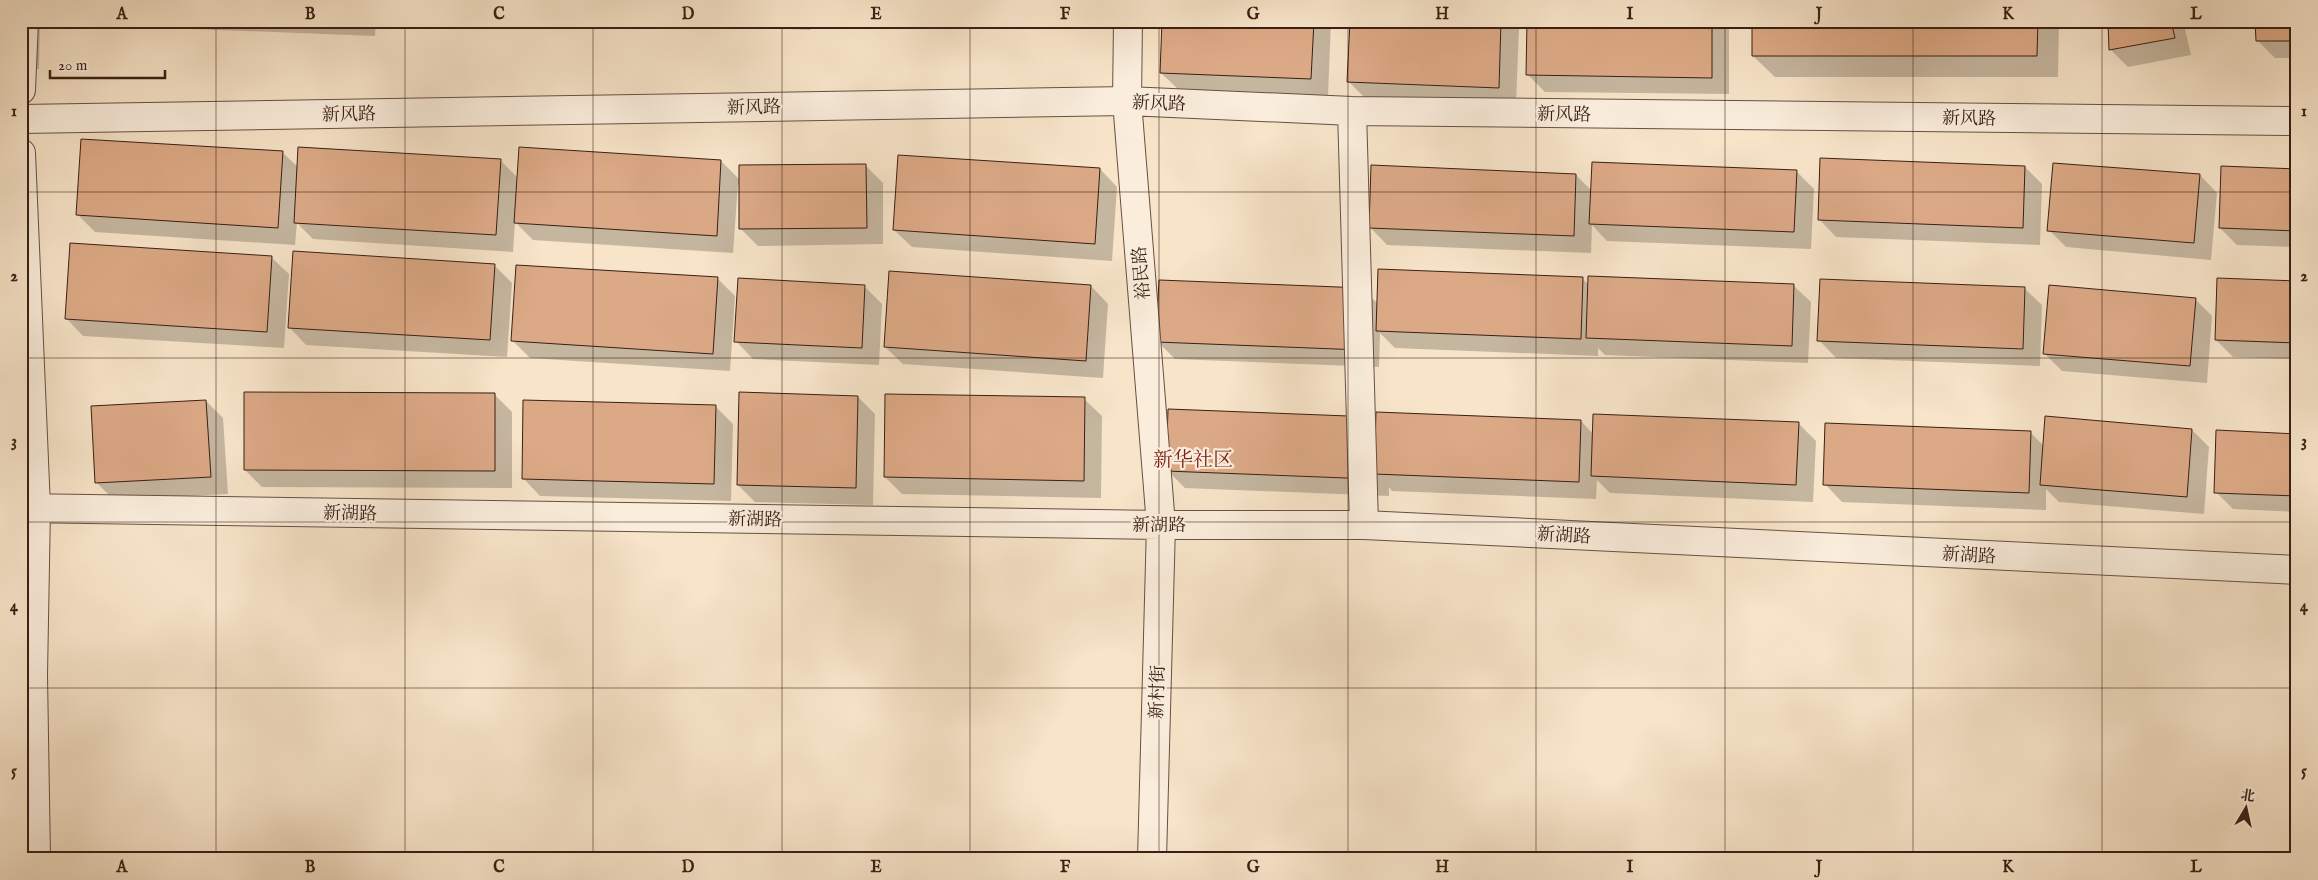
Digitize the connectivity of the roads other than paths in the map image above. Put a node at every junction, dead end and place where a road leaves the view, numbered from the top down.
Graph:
1 (24, 21) edge
2 (1128, 21) edge
3 (21, 90) edge
4 (1127, 102) junction
5 (1352, 111) junction
6 (21, 119) edge
7 (2297, 121) edge
8 (21, 153) edge
9 (29, 508) edge
10 (1161, 525) junction
11 (1364, 525) junction
12 (2297, 570) edge
13 (27, 676) edge
14 (36, 859) edge
15 (1152, 859) edge

1 - 3 street
2 - 4 street, 裕民路
4 - 5 street, 新风路
4 - 6 street, 新风路
4 - 10 street, 裕民路
5 - 7 street, 新风路
5 - 11 street
8 - 9 street
9 - 10 street, 新湖路
9 - 13 street
10 - 11 street, 新湖路
10 - 15 street, 新村街
11 - 12 street, 新湖路
13 - 14 street

